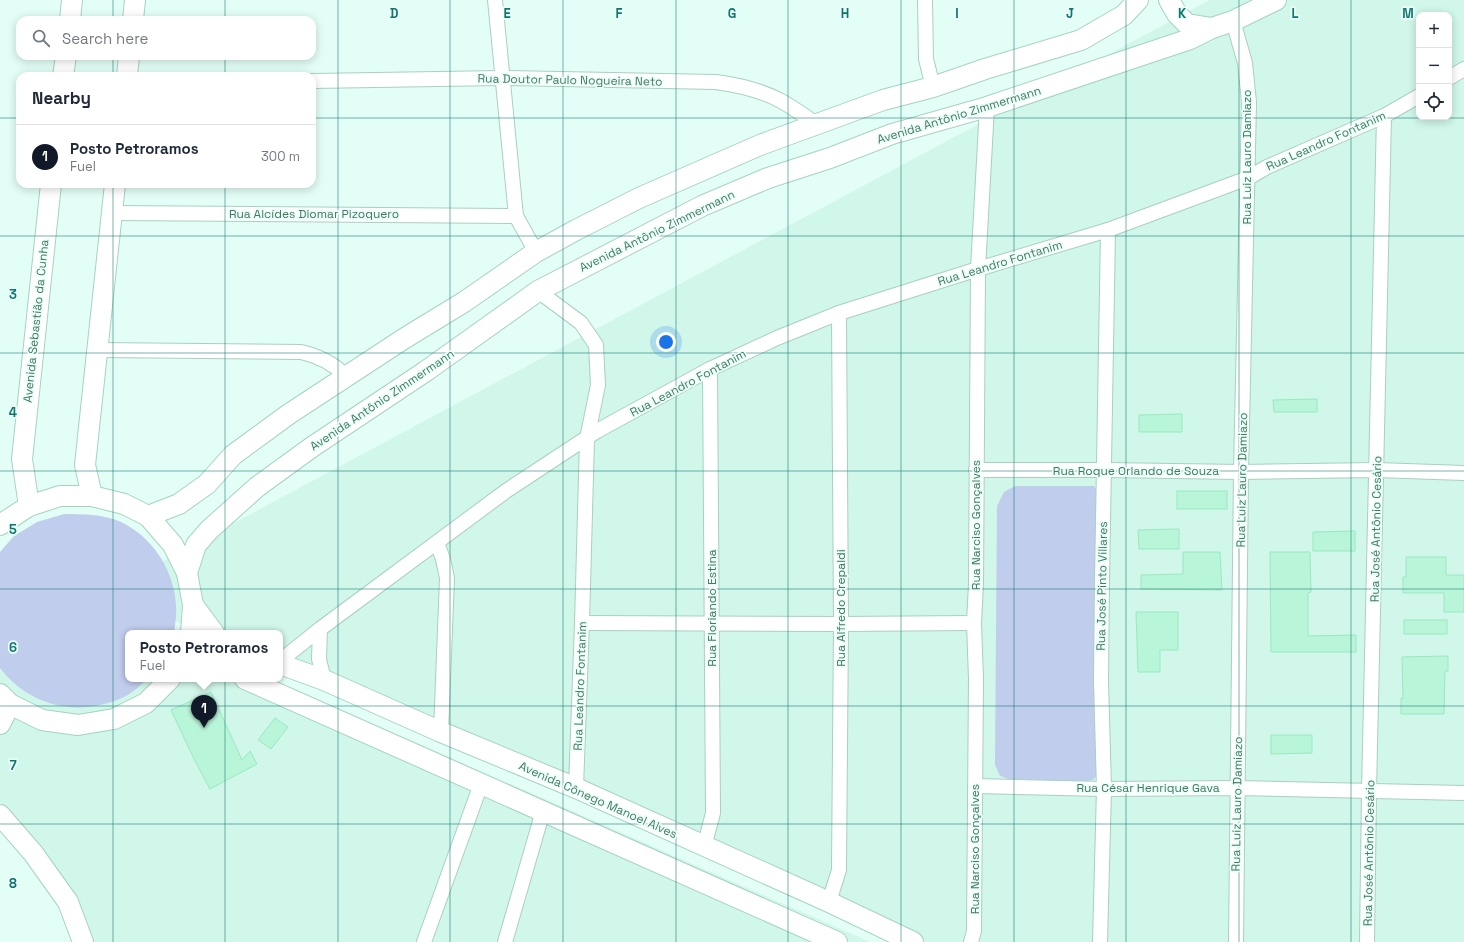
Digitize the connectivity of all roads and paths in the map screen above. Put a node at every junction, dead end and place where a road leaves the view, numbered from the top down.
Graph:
1 (72, 0) edge
2 (135, 0) edge
3 (494, 0) edge
4 (926, 0) edge
5 (1138, 0) edge
6 (1168, 0) edge
7 (1276, 0) edge
8 (70, 16) edge
9 (133, 16) edge
10 (1233, 21) junction
11 (1212, 28) junction
12 (65, 60) edge
13 (129, 60) edge
14 (1464, 69) edge
15 (64, 72) edge
16 (127, 72) edge
17 (1452, 76) edge
18 (502, 78) junction
19 (316, 81) edge
20 (933, 87) junction
21 (1416, 98) edge
22 (987, 107) junction
23 (1384, 116) junction
24 (818, 125) junction
25 (1248, 178) junction
26 (51, 188) edge
27 (114, 188) edge
28 (111, 213) junction
29 (516, 216) junction
30 (1108, 230) junction
31 (536, 252) junction
32 (978, 269) junction
33 (538, 290) junction
34 (839, 313) junction
35 (97, 350) junction
36 (710, 369) junction
37 (346, 376) junction
38 (587, 439) junction
39 (976, 470) junction
40 (1105, 470) junction
41 (1377, 470) junction
42 (1241, 472) junction
43 (1464, 473) edge
44 (92, 496) junction
45 (29, 506) junction
46 (148, 516) junction
47 (1, 524) edge
48 (437, 543) junction
49 (187, 573) junction
50 (193, 605) junction
51 (582, 622) junction
52 (712, 623) junction
53 (974, 623) junction
54 (841, 624) junction
55 (320, 629) junction
56 (191, 630) edge
57 (212, 630) edge
58 (283, 659) edge
59 (283, 665) edge
60 (324, 680) junction
61 (167, 682) edge
62 (252, 682) edge
63 (5, 699) edge
64 (0, 724) edge
65 (440, 732) junction
66 (481, 784) junction
67 (976, 786) junction
68 (576, 788) junction
69 (1237, 788) junction
70 (1104, 789) junction
71 (1369, 791) junction
72 (1464, 793) edge
73 (543, 811) junction
74 (0, 815) edge
75 (704, 847) junction
76 (829, 902) junction
77 (84, 942) edge
78 (424, 942) edge
79 (505, 942) edge
80 (837, 942) edge
81 (913, 942) edge
82 (970, 942) edge
83 (1100, 942) edge
84 (1236, 942) edge
85 (1367, 942) edge

1 - 8 street
2 - 9 street
3 - 18 street
4 - 20 street
5 - 20 street
6 - 11 street
7 - 10 street, Avenida Antônio Zimmermann
10 - 11 street, Avenida Antônio Zimmermann
10 - 25 street, Rua Luiz Lauro Damiazo
11 - 22 street, Avenida Antônio Zimmermann
12 - 15 street
13 - 16 street
14 - 17 street
18 - 19 street, Rua Doutor Paulo Nogueira Neto
18 - 24 street, Rua Doutor Paulo Nogueira Neto
18 - 29 street
20 - 24 street
21 - 23 street, Rua Leandro Fontanim
22 - 32 street, Rua Narciso Gonçalves
22 - 33 street, Avenida Antônio Zimmermann
23 - 25 street, Rua Leandro Fontanim
23 - 41 street, Rua José Antônio Cesário
24 - 31 street
25 - 30 street, Rua Leandro Fontanim
25 - 42 street, Rua Luiz Lauro Damiazo
26 - 45 street, Avenida Sebastião da Cunha
27 - 28 street
28 - 29 street, Rua Alcídes Diomar Pizoquero
28 - 35 street
29 - 31 street
30 - 32 street, Rua Leandro Fontanim
30 - 40 street, Rua José Pinto Villares
31 - 37 street
32 - 34 street, Rua Leandro Fontanim
32 - 39 street, Rua Narciso Gonçalves
33 - 38 street, Rua Leandro Fontanim
33 - 49 street, Avenida Antônio Zimmermann
34 - 36 street, Rua Leandro Fontanim
34 - 54 street, Rua Alfredo Crepaldi
35 - 37 street
35 - 44 street
36 - 38 street, Rua Leandro Fontanim
36 - 52 street, Rua Floriando Estina
37 - 46 street
38 - 48 street, Rua Leandro Fontanim
38 - 51 street, Rua Leandro Fontanim
39 - 40 street, Rua Roque Orlando de Souza
39 - 53 street, Rua Narciso Gonçalves
40 - 42 street, Rua Roque Orlando de Souza
40 - 70 street, Rua José Pinto Villares
41 - 42 street, Rua Roque Orlando de Souza
41 - 43 street, Rua Roque Orlando de Souza
41 - 71 street, Rua José Antônio Cesário
42 - 69 street, Rua Luiz Lauro Damiazo
44 - 45 street
44 - 46 street
45 - 47 street
46 - 49 street
48 - 55 street, Rua Leandro Fontanim
48 - 65 street
49 - 50 street
50 - 56 street
50 - 57 street
51 - 52 street
51 - 68 street, Rua Leandro Fontanim
52 - 54 street
52 - 75 street, Rua Floriando Estina
53 - 54 street
53 - 67 street, Rua Narciso Gonçalves
54 - 76 street, Rua Alfredo Crepaldi
55 - 58 street, Rua Leandro Fontanim
55 - 60 street
59 - 60 street, Avenida Cônego Manoel Alves
60 - 65 street, Avenida Cônego Manoel Alves
61 - 63 street
62 - 66 street
63 - 64 street
65 - 68 street, Avenida Cônego Manoel Alves
66 - 73 street
66 - 78 street
67 - 70 street, Rua César Henrique Gava
67 - 82 street, Rua Narciso Gonçalves
68 - 75 street, Avenida Cônego Manoel Alves
69 - 70 street, Rua César Henrique Gava
69 - 71 street, Rua César Henrique Gava
69 - 84 street, Rua Luiz Lauro Damiazo
70 - 83 street, Rua José Pinto Villares
71 - 72 street, Rua César Henrique Gava
71 - 85 street, Rua José Antônio Cesário
73 - 79 street
73 - 80 street
74 - 77 street
75 - 76 street, Avenida Cônego Manoel Alves
76 - 81 street, Avenida Cônego Manoel Alves

